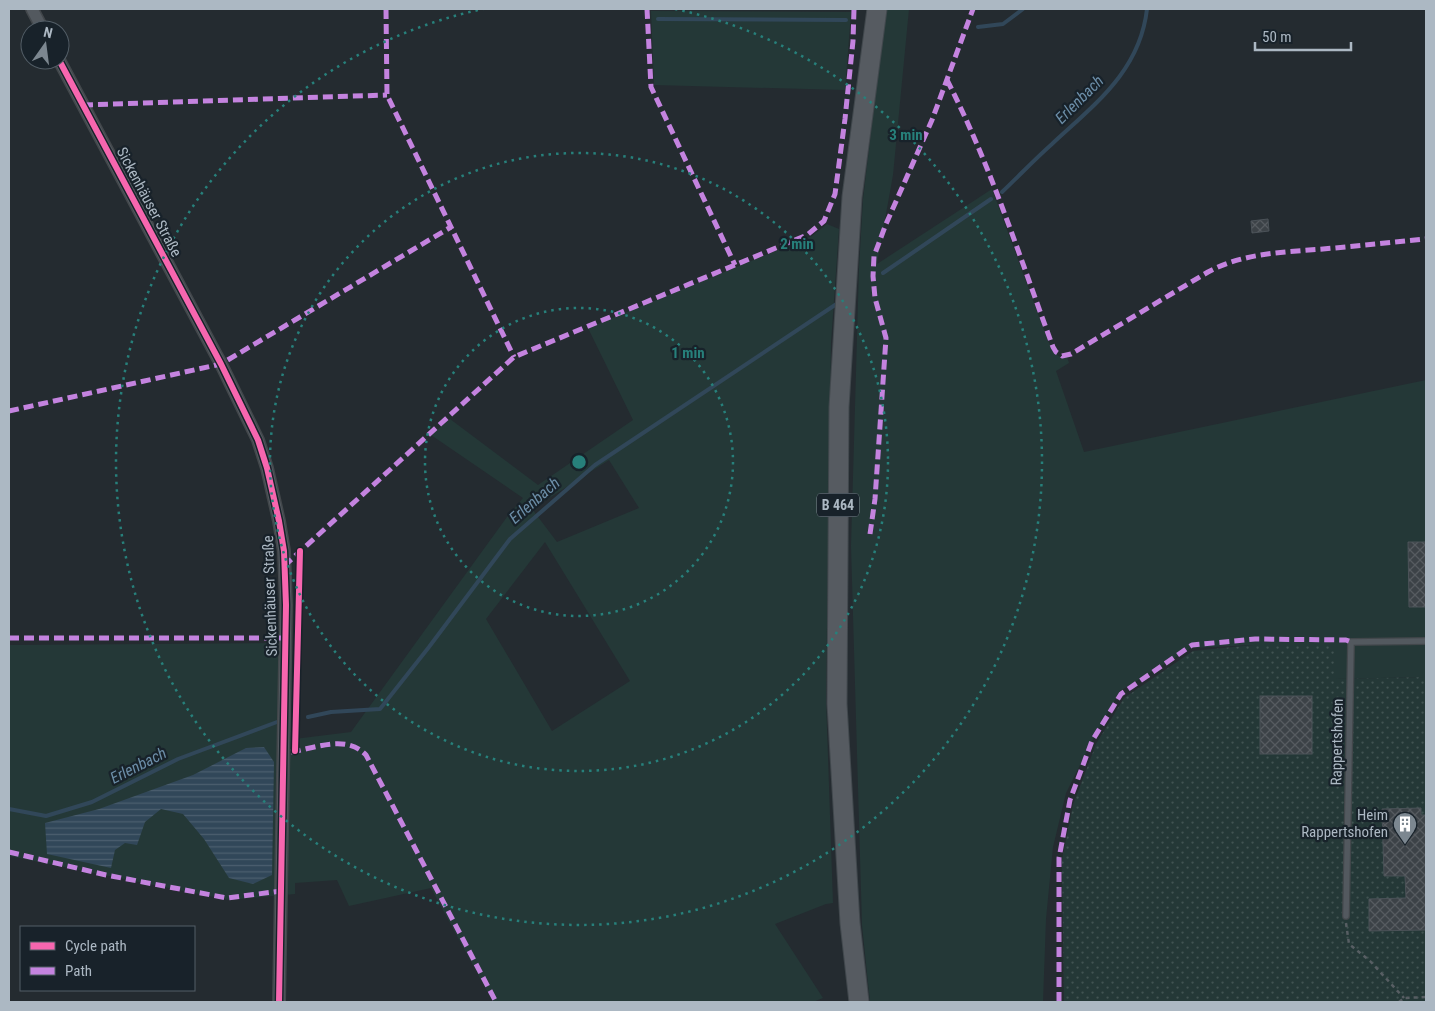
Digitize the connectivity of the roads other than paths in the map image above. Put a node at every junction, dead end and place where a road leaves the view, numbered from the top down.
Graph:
1 (877, 9) edge
2 (64, 70) edge
3 (1426, 641) edge
4 (1346, 916) road end
5 (279, 1002) edge
6 (859, 1002) edge

1 - 6 main road, B 464
2 - 5 street, Sickenhäuser Straße
3 - 4 lane, Rappertshofen

